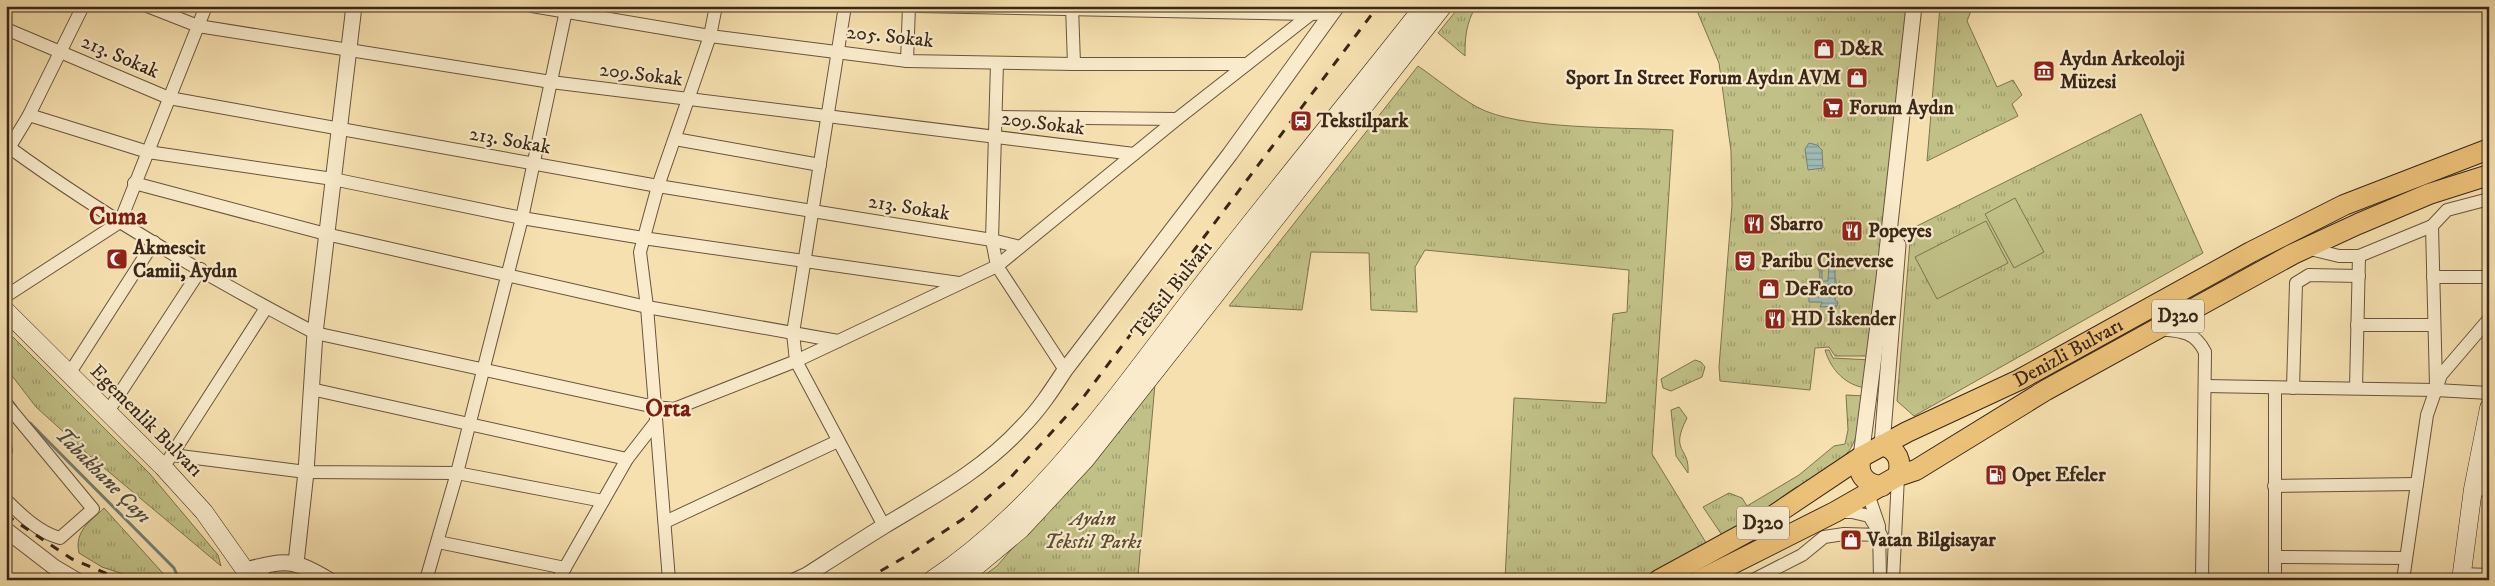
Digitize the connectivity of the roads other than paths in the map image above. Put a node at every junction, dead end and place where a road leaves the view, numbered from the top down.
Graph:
1 (83, 6) edge
2 (148, 6) edge
3 (206, 6) edge
4 (354, 6) edge
5 (532, 6) edge
6 (716, 6) edge
7 (845, 6) edge
8 (909, 6) edge
9 (918, 6) edge
10 (1424, 6) edge
11 (1443, 6) edge
12 (1914, 6) edge
13 (1923, 6) edge
14 (1072, 8) edge
15 (567, 9) edge
16 (1334, 9) edge
17 (1311, 14) junction
18 (198, 26) junction
19 (6, 29) edge
20 (710, 36) junction
21 (348, 50) junction
22 (837, 51) junction
23 (61, 53) junction
24 (907, 61) junction
25 (997, 63) junction
26 (1074, 64) junction
27 (1247, 64) junction
28 (551, 82) junction
29 (169, 98) junction
30 (689, 100) junction
31 (29, 115) junction
32 (827, 116) junction
33 (996, 117) junction
34 (1177, 119) junction
35 (339, 129) junction
36 (994, 136) junction
37 (675, 139) junction
38 (8, 148) edge
39 (2489, 149) edge
40 (148, 152) junction
41 (1134, 154) junction
42 (535, 164) junction
43 (820, 165) junction
44 (1899, 171) junction
45 (2489, 175) edge
46 (333, 179) junction
47 (134, 184) junction
48 (658, 186) junction
49 (2489, 199) edge
50 (813, 212) junction
51 (522, 218) junction
52 (120, 222) junction
53 (2432, 226) junction
54 (326, 234) junction
55 (643, 238) junction
56 (992, 240) junction
57 (154, 242) junction
58 (1020, 247) junction
59 (2306, 248) junction
60 (2359, 256) junction
61 (805, 262) junction
62 (997, 266) junction
63 (201, 269) junction
64 (507, 275) junction
65 (2359, 276) junction
66 (2433, 277) junction
67 (2489, 277) edge
68 (959, 283) junction
69 (6, 296) edge
70 (266, 308) junction
71 (648, 308) junction
72 (6, 311) edge
73 (2489, 319) edge
74 (2358, 325) junction
75 (2434, 325) junction
76 (2155, 329) junction
77 (315, 333) junction
78 (793, 333) junction
79 (838, 341) junction
80 (796, 361) junction
81 (483, 370) junction
82 (1065, 370) junction
83 (69, 374) junction
84 (2205, 386) junction
85 (2274, 388) junction
86 (2293, 388) junction
87 (2356, 388) junction
88 (311, 389) junction
89 (2436, 390) junction
90 (2489, 393) edge
91 (6, 404) edge
92 (655, 407) junction
93 (2489, 408) edge
94 (107, 413) junction
95 (470, 423) junction
96 (655, 423) junction
97 (838, 441) junction
98 (1882, 446) junction
99 (627, 459) junction
100 (168, 461) junction
101 (1861, 465) junction
102 (306, 472) junction
103 (458, 473) junction
104 (2417, 484) junction
105 (1882, 485) junction
106 (2274, 486) junction
107 (2481, 490) edge
108 (6, 500) edge
109 (603, 501) junction
110 (1835, 512) junction
111 (665, 522) junction
112 (884, 526) junction
113 (6, 530) edge
114 (1881, 535) junction
115 (438, 542) junction
116 (2275, 557) junction
117 (2406, 558) junction
118 (565, 568) junction
119 (304, 570) edge
120 (244, 575) edge
121 (2489, 575) edge
122 (2461, 577) edge
123 (76, 580) edge
124 (264, 580) edge
125 (329, 580) edge
126 (426, 580) edge
127 (558, 580) edge
128 (668, 580) edge
129 (796, 580) edge
130 (932, 580) edge
131 (960, 580) edge
132 (1659, 580) edge
133 (1700, 580) edge
134 (1753, 580) edge
135 (1880, 580) edge
136 (1893, 580) edge
137 (2202, 580) edge
138 (2275, 580) edge
139 (2404, 580) edge

1 - 23 street
2 - 18 street, 209.Sokak
3 - 18 street
4 - 21 street
5 - 15 street, 205. Sokak
6 - 20 street
7 - 22 street
8 - 24 street
9 - 14 street
10 - 130 main road, Tekstil Bulvarı
11 - 131 main road, Tekstil Bulvarı
12 - 44 street
13 - 44 street
14 - 17 street
14 - 26 street
15 - 20 street, 205. Sokak
15 - 28 street
16 - 17 street
16 - 82 street
17 - 27 street
18 - 21 street, 209.Sokak
18 - 29 street
19 - 23 street, 213. Sokak
20 - 22 street, 205. Sokak
20 - 30 street
21 - 28 street, 209.Sokak
21 - 35 street
22 - 24 street, 205. Sokak
22 - 32 street
23 - 29 street, 213. Sokak
23 - 31 street
24 - 25 street, 205. Sokak
25 - 26 street, 205. Sokak
25 - 33 street
26 - 27 street, 205. Sokak
27 - 34 street
28 - 30 street, 209.Sokak
28 - 42 street
29 - 35 street, 213. Sokak
29 - 40 street
30 - 32 street, 209.Sokak
30 - 37 street
31 - 38 street
31 - 40 street
32 - 36 street, 209.Sokak
32 - 43 street
33 - 34 street
33 - 36 street
34 - 41 street
35 - 42 street, 213. Sokak
35 - 46 street
36 - 41 street, 209.Sokak
36 - 56 street
37 - 43 street
37 - 48 street
38 - 52 street
39 - 98 highway, Denizli Bulvarı / D320
40 - 46 street
40 - 47 street
41 - 58 street
42 - 48 street, 213. Sokak
42 - 51 street
43 - 50 street
44 - 98 street
44 - 101 street
45 - 59 highway, Denizli Bulvarı / D320
46 - 51 street
46 - 54 street
47 - 52 street
47 - 54 street
48 - 50 street, 213. Sokak
48 - 55 street
49 - 53 street
50 - 56 street, 213. Sokak
50 - 61 street
51 - 55 street
51 - 64 street
52 - 57 street
52 - 69 street
53 - 60 street
53 - 66 street
54 - 64 street
54 - 77 street
55 - 61 street
55 - 71 street
56 - 58 street, 213. Sokak
56 - 62 street
57 - 63 street
57 - 83 street
58 - 62 street
59 - 60 street
59 - 76 highway, Denizli Bulvarı / D320
60 - 65 street
61 - 68 street
61 - 78 street
62 - 68 street
62 - 82 street
63 - 70 street
63 - 94 street
64 - 71 street
64 - 81 street
65 - 74 street
65 - 86 street
66 - 67 street
66 - 75 street
68 - 79 street
70 - 77 street
70 - 100 street
71 - 78 street
71 - 92 street
72 - 83 main road, Egemenlik Bulvarı
73 - 89 street
74 - 75 street
74 - 87 street
75 - 89 street
76 - 84 street
76 - 105 highway, Denizli Bulvarı / D320
77 - 81 street
77 - 88 street
78 - 79 street
78 - 80 street
79 - 80 street
80 - 92 street
80 - 97 street
81 - 92 street
81 - 95 street
82 - 112 street
83 - 94 main road, Egemenlik Bulvarı
84 - 85 street
84 - 137 street
85 - 86 street
85 - 106 street
86 - 87 street
87 - 89 street
88 - 95 street
88 - 102 street
89 - 90 street
89 - 104 street
91 - 108 street
92 - 96 street
93 - 107 main road
94 - 100 main road, Egemenlik Bulvarı
95 - 99 street
95 - 103 street
96 - 99 street
96 - 111 street
97 - 111 street
97 - 112 street
98 - 101 highway, Denizli Bulvarı / D320
98 - 105 highway
99 - 109 street
100 - 102 street
100 - 120 main road, Egemenlik Bulvarı
101 - 105 highway
101 - 132 highway, Denizli Bulvarı / D320
102 - 103 street
102 - 119 street
103 - 109 street
103 - 115 street
104 - 106 street
104 - 117 street
105 - 110 highway, Denizli Bulvarı / D320
105 - 114 street
105 - 136 street
106 - 116 street
107 - 122 main road
109 - 118 street
110 - 114 street
110 - 133 highway, Denizli Bulvarı / D320
111 - 128 street
112 - 129 street
113 - 123 street
114 - 134 street
114 - 135 street
115 - 118 street
115 - 126 street
116 - 117 street
116 - 138 street
117 - 139 street
118 - 127 street
119 - 120 street
119 - 125 street
120 - 124 main road
121 - 122 street

